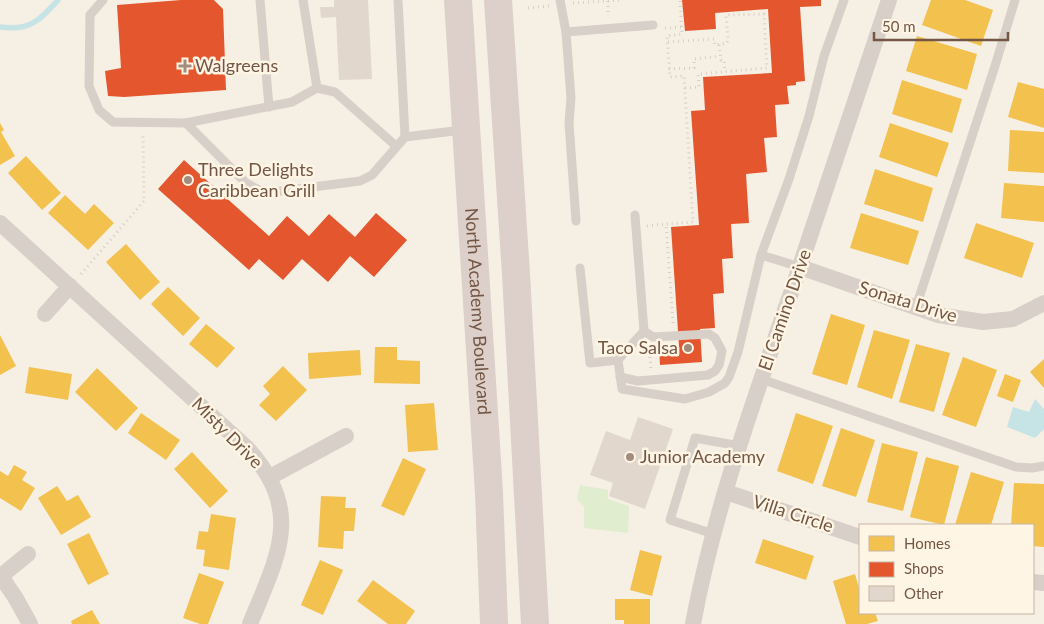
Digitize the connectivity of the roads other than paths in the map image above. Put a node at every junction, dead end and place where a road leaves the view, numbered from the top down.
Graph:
1 (103, 0) edge
2 (260, 0) edge
3 (303, 0) edge
4 (398, 0) edge
5 (458, 0) edge
6 (498, 0) edge
7 (844, 0) edge
8 (887, 0) edge
9 (1015, 0) edge
10 (560, 2) edge
11 (653, 25) dead end
12 (566, 32) junction
13 (317, 88) junction
14 (269, 106) junction
15 (186, 123) junction
16 (465, 130) junction
17 (405, 137) junction
18 (396, 146) junction
19 (635, 215) dead end
20 (576, 221) dead end
21 (0, 223) edge
22 (761, 256) junction
23 (800, 267) junction
24 (580, 268) dead end
25 (70, 286) junction
26 (1044, 303) edge
27 (916, 307) junction
28 (45, 314) dead end
29 (644, 332) junction
30 (618, 360) junction
31 (620, 377) junction
32 (761, 378) junction
33 (346, 436) dead end
34 (740, 446) junction
35 (1044, 466) edge
36 (270, 478) junction
37 (726, 492) junction
38 (714, 534) junction
39 (859, 537) edge
40 (28, 554) dead end
41 (0, 576) edge
42 (30, 624) edge
43 (250, 624) edge
44 (494, 624) edge
45 (535, 624) edge
46 (696, 624) edge

1 - 15 lane
2 - 14 lane
3 - 13 lane
4 - 17 lane
5 - 16 highway, North Academy Boulevard
6 - 45 highway
7 - 22 lane
8 - 23 street, El Camino Drive
9 - 27 lane
10 - 12 lane
11 - 12 lane
12 - 20 lane
13 - 14 lane
13 - 18 lane
14 - 15 lane
15 - 18 lane
16 - 17 lane
16 - 44 highway, North Academy Boulevard
17 - 18 lane
19 - 29 lane
21 - 25 street, Misty Drive
22 - 23 lane
22 - 31 lane
23 - 27 street, Sonata Drive
23 - 32 street, El Camino Drive
24 - 30 lane
25 - 28 street
25 - 36 street, Misty Drive
26 - 27 street, Sonata Drive
29 - 30 lane
29 - 31 lane
30 - 31 lane
32 - 34 street, El Camino Drive
32 - 35 lane
33 - 36 street
34 - 37 street, El Camino Drive
34 - 38 lane
36 - 43 street, Misty Drive
37 - 38 street, El Camino Drive
37 - 39 street, Villa Circle
38 - 46 street, El Camino Drive
40 - 41 street
41 - 42 street

